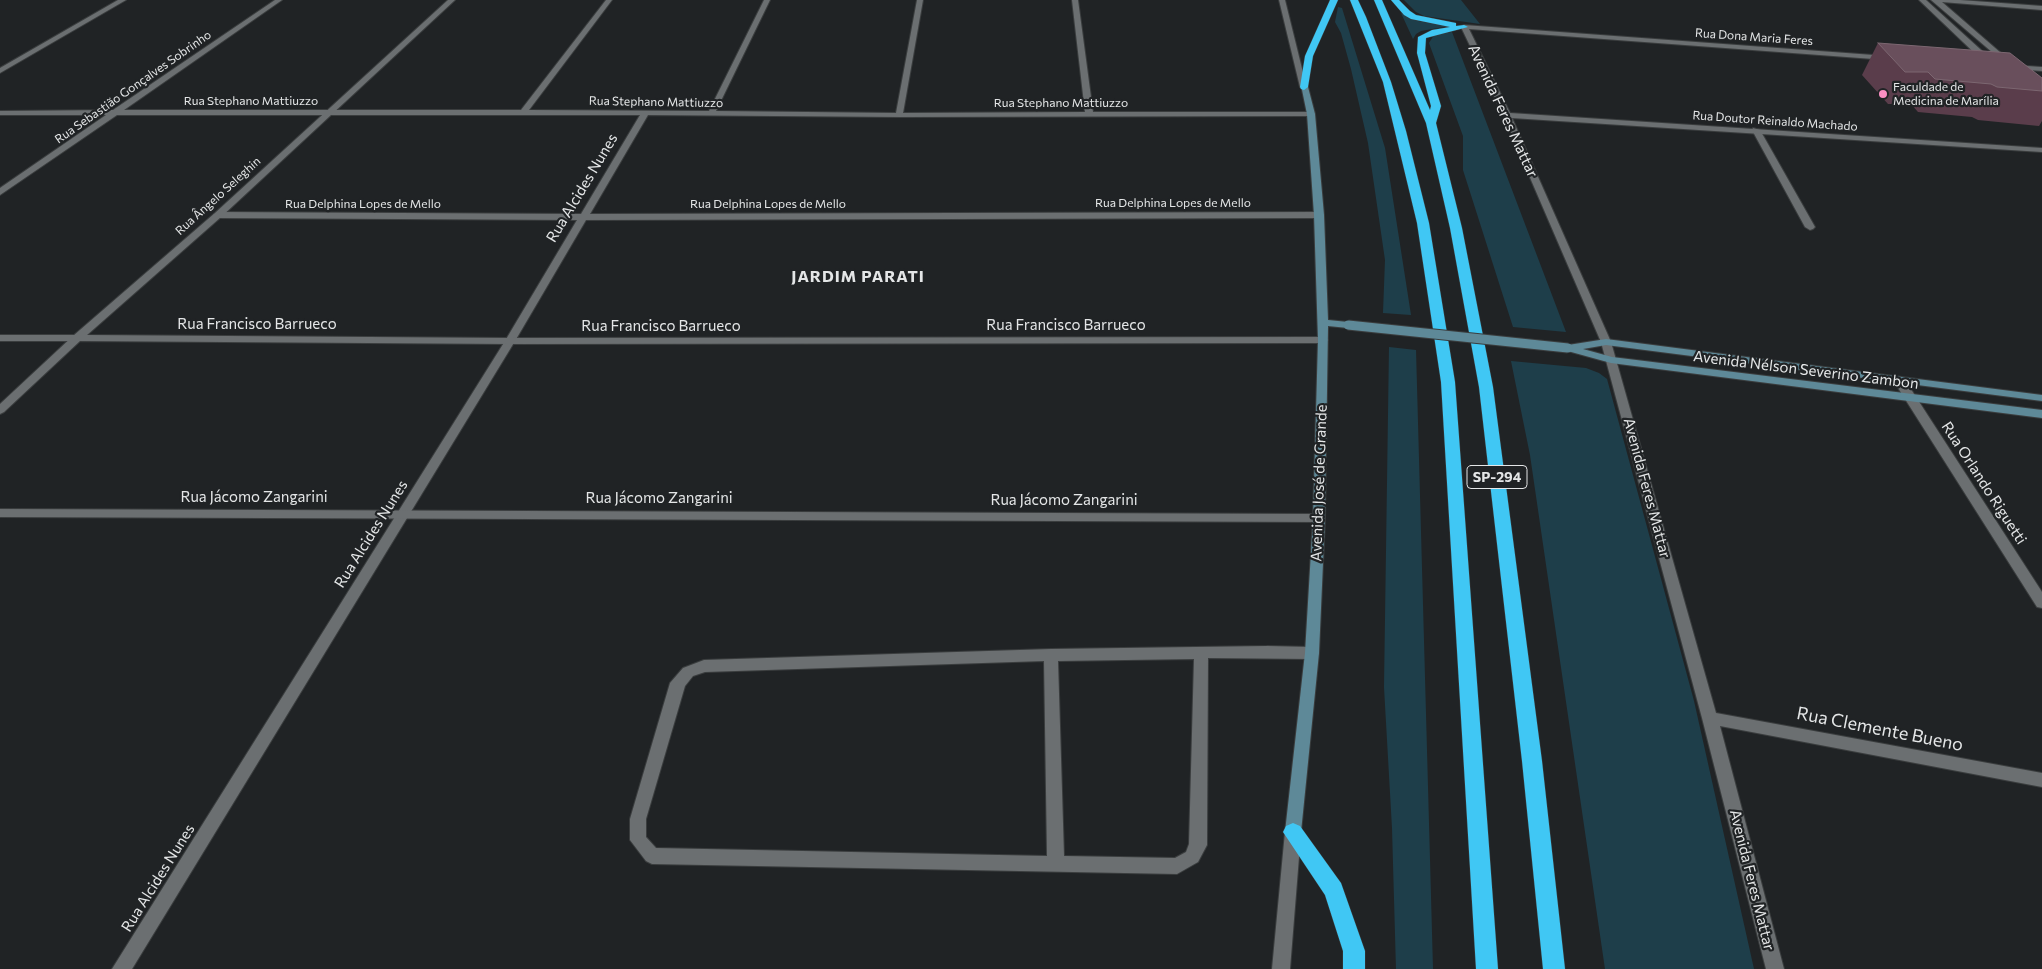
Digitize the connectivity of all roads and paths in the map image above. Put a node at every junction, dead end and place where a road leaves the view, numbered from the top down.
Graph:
1 (123, 0) edge
2 (279, 0) edge
3 (452, 0) edge
4 (609, 0) edge
5 (766, 0) edge
6 (920, 0) edge
7 (1075, 0) edge
8 (1282, 0) edge
9 (1334, 0) edge
10 (1354, 0) edge
11 (1378, 0) edge
12 (1395, 0) edge
13 (1922, 0) edge
14 (1929, 0) edge
15 (1936, 0) edge
16 (2042, 8) edge
17 (1464, 27) junction
18 (1895, 58) edge
19 (1983, 65) edge
20 (2002, 66) edge
21 (2012, 67) junction
22 (2042, 69) edge
23 (0, 71) edge
24 (2024, 78) edge
25 (1304, 87) junction
26 (117, 112) junction
27 (329, 112) junction
28 (523, 112) junction
29 (646, 113) junction
30 (0, 114) edge
31 (711, 114) junction
32 (899, 114) junction
33 (1089, 114) junction
34 (1311, 114) junction
35 (1507, 115) junction
36 (1431, 123) junction
37 (1756, 130) junction
38 (2042, 150) edge
39 (0, 192) edge
40 (1319, 215) junction
41 (218, 216) junction
42 (584, 217) junction
43 (1810, 227) dead end
44 (1321, 322) junction
45 (0, 338) edge
46 (77, 338) junction
47 (1323, 340) junction
48 (510, 341) junction
49 (1606, 342) junction
50 (1568, 348) junction
51 (1611, 360) junction
52 (1899, 380) junction
53 (1911, 398) junction
54 (2042, 398) edge
55 (0, 410) edge
56 (2042, 414) edge
57 (0, 513) edge
58 (403, 513) junction
59 (1319, 518) junction
60 (2042, 603) edge
61 (1312, 653) junction
62 (1201, 654) junction
63 (1051, 656) junction
64 (1710, 718) junction
65 (2042, 780) edge
66 (1293, 832) junction
67 (1056, 863) junction
68 (120, 969) edge
69 (1281, 969) edge
70 (1354, 969) edge
71 (1486, 969) edge
72 (1554, 969) edge
73 (1774, 969) edge

1 - 23 street
2 - 26 street, Rua Sebastião Gonçalves Sobrinho
3 - 27 street, Rua Ângelo Seleghin
4 - 28 street
5 - 31 street
6 - 32 street
7 - 33 street
8 - 25 street, Avenida José de Grande
9 - 25 highway
10 - 71 highway, SP-294
11 - 36 highway, SP-294
12 - 17 highway
13 - 19 street
14 - 15 street
15 - 16 street
15 - 21 street
17 - 18 street, Rua Dona Maria Feres
17 - 35 street, Avenida Feres Mattar
17 - 36 highway
20 - 21 street
21 - 22 street
21 - 24 street
25 - 34 main road, Avenida José de Grande
26 - 27 street, Rua Stephano Mattiuzzo
26 - 30 street, Rua Stephano Mattiuzzo
26 - 39 street, Rua Sebastião Gonçalves Sobrinho
27 - 28 street, Rua Stephano Mattiuzzo
27 - 41 street, Rua Ângelo Seleghin
28 - 29 street, Rua Stephano Mattiuzzo
29 - 31 street, Rua Stephano Mattiuzzo
29 - 42 street, Rua Alcides Nunes
31 - 32 street, Rua Stephano Mattiuzzo
32 - 33 street, Rua Stephano Mattiuzzo
33 - 34 street, Rua Stephano Mattiuzzo
34 - 40 main road, Avenida José de Grande
35 - 37 street, Rua Doutor Reinaldo Machado
35 - 49 street, Avenida Feres Mattar
36 - 72 highway, SP-294
37 - 38 street, Rua Doutor Reinaldo Machado
37 - 43 street
40 - 42 street, Rua Delphina Lopes de Mello
40 - 44 main road, Avenida José de Grande
41 - 42 street, Rua Delphina Lopes de Mello
41 - 46 street, Rua Ângelo Seleghin
42 - 48 street, Rua Alcides Nunes
44 - 47 main road, Avenida José de Grande
44 - 50 main road, Avenida Nélson Severino Zambon, bridge
45 - 46 street, Rua Francisco Barrueco
46 - 48 street, Rua Francisco Barrueco
46 - 55 street, Rua Ângelo Seleghin
47 - 48 street, Rua Francisco Barrueco
47 - 59 main road, Avenida José de Grande
48 - 58 street, Rua Alcides Nunes
49 - 50 main road, Avenida Nélson Severino Zambon
49 - 51 street, Avenida Feres Mattar
49 - 52 main road, Avenida Nélson Severino Zambon
50 - 51 main road, Avenida Nélson Severino Zambon
51 - 53 main road, Avenida Nélson Severino Zambon
51 - 64 street, Avenida Feres Mattar
52 - 53 street, Rua Orlando Riguetti
52 - 54 main road, Avenida Nélson Severino Zambon
53 - 56 main road, Avenida Nélson Severino Zambon
53 - 60 street, Rua Orlando Riguetti
57 - 58 street, Rua Jácomo Zangarini
58 - 59 street, Rua Jácomo Zangarini
58 - 68 street, Rua Alcides Nunes
59 - 61 main road, Avenida José de Grande
61 - 62 street
61 - 66 main road, Avenida José de Grande
62 - 63 street
62 - 67 street
63 - 67 street
63 - 67 street
64 - 65 street, Rua Clemente Bueno
64 - 73 street, Avenida Feres Mattar
66 - 69 street, Avenida José de Grande
66 - 70 highway

